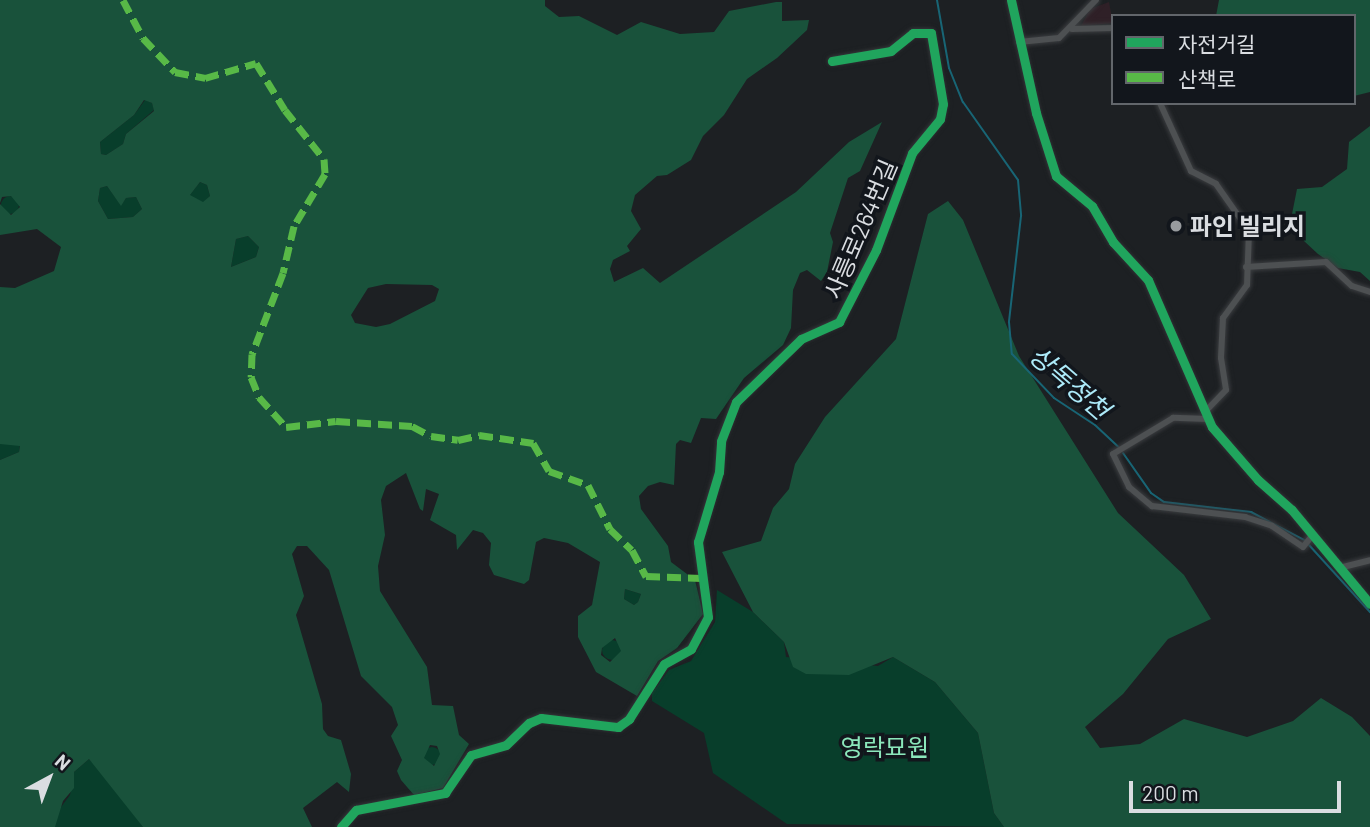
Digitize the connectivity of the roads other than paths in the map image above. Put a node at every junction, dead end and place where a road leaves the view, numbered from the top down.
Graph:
1 (1011, 0) edge
2 (1096, 0) edge
3 (1111, 28) edge
4 (1072, 29) junction
5 (1018, 42) junction
6 (832, 61) dead end
7 (1161, 105) edge
8 (1246, 267) junction
9 (1370, 292) edge
10 (1206, 411) junction
11 (1208, 419) junction
12 (1311, 538) junction
13 (1370, 560) edge
14 (1339, 568) junction
15 (1370, 604) edge
16 (341, 827) edge

1 - 5 street
2 - 4 street
3 - 4 street
4 - 5 street
5 - 10 street
6 - 16 street, 사릉로264번길
7 - 8 street
8 - 9 street
8 - 10 street
10 - 11 street
11 - 12 street
11 - 12 street
12 - 14 street
13 - 14 street
14 - 15 street

